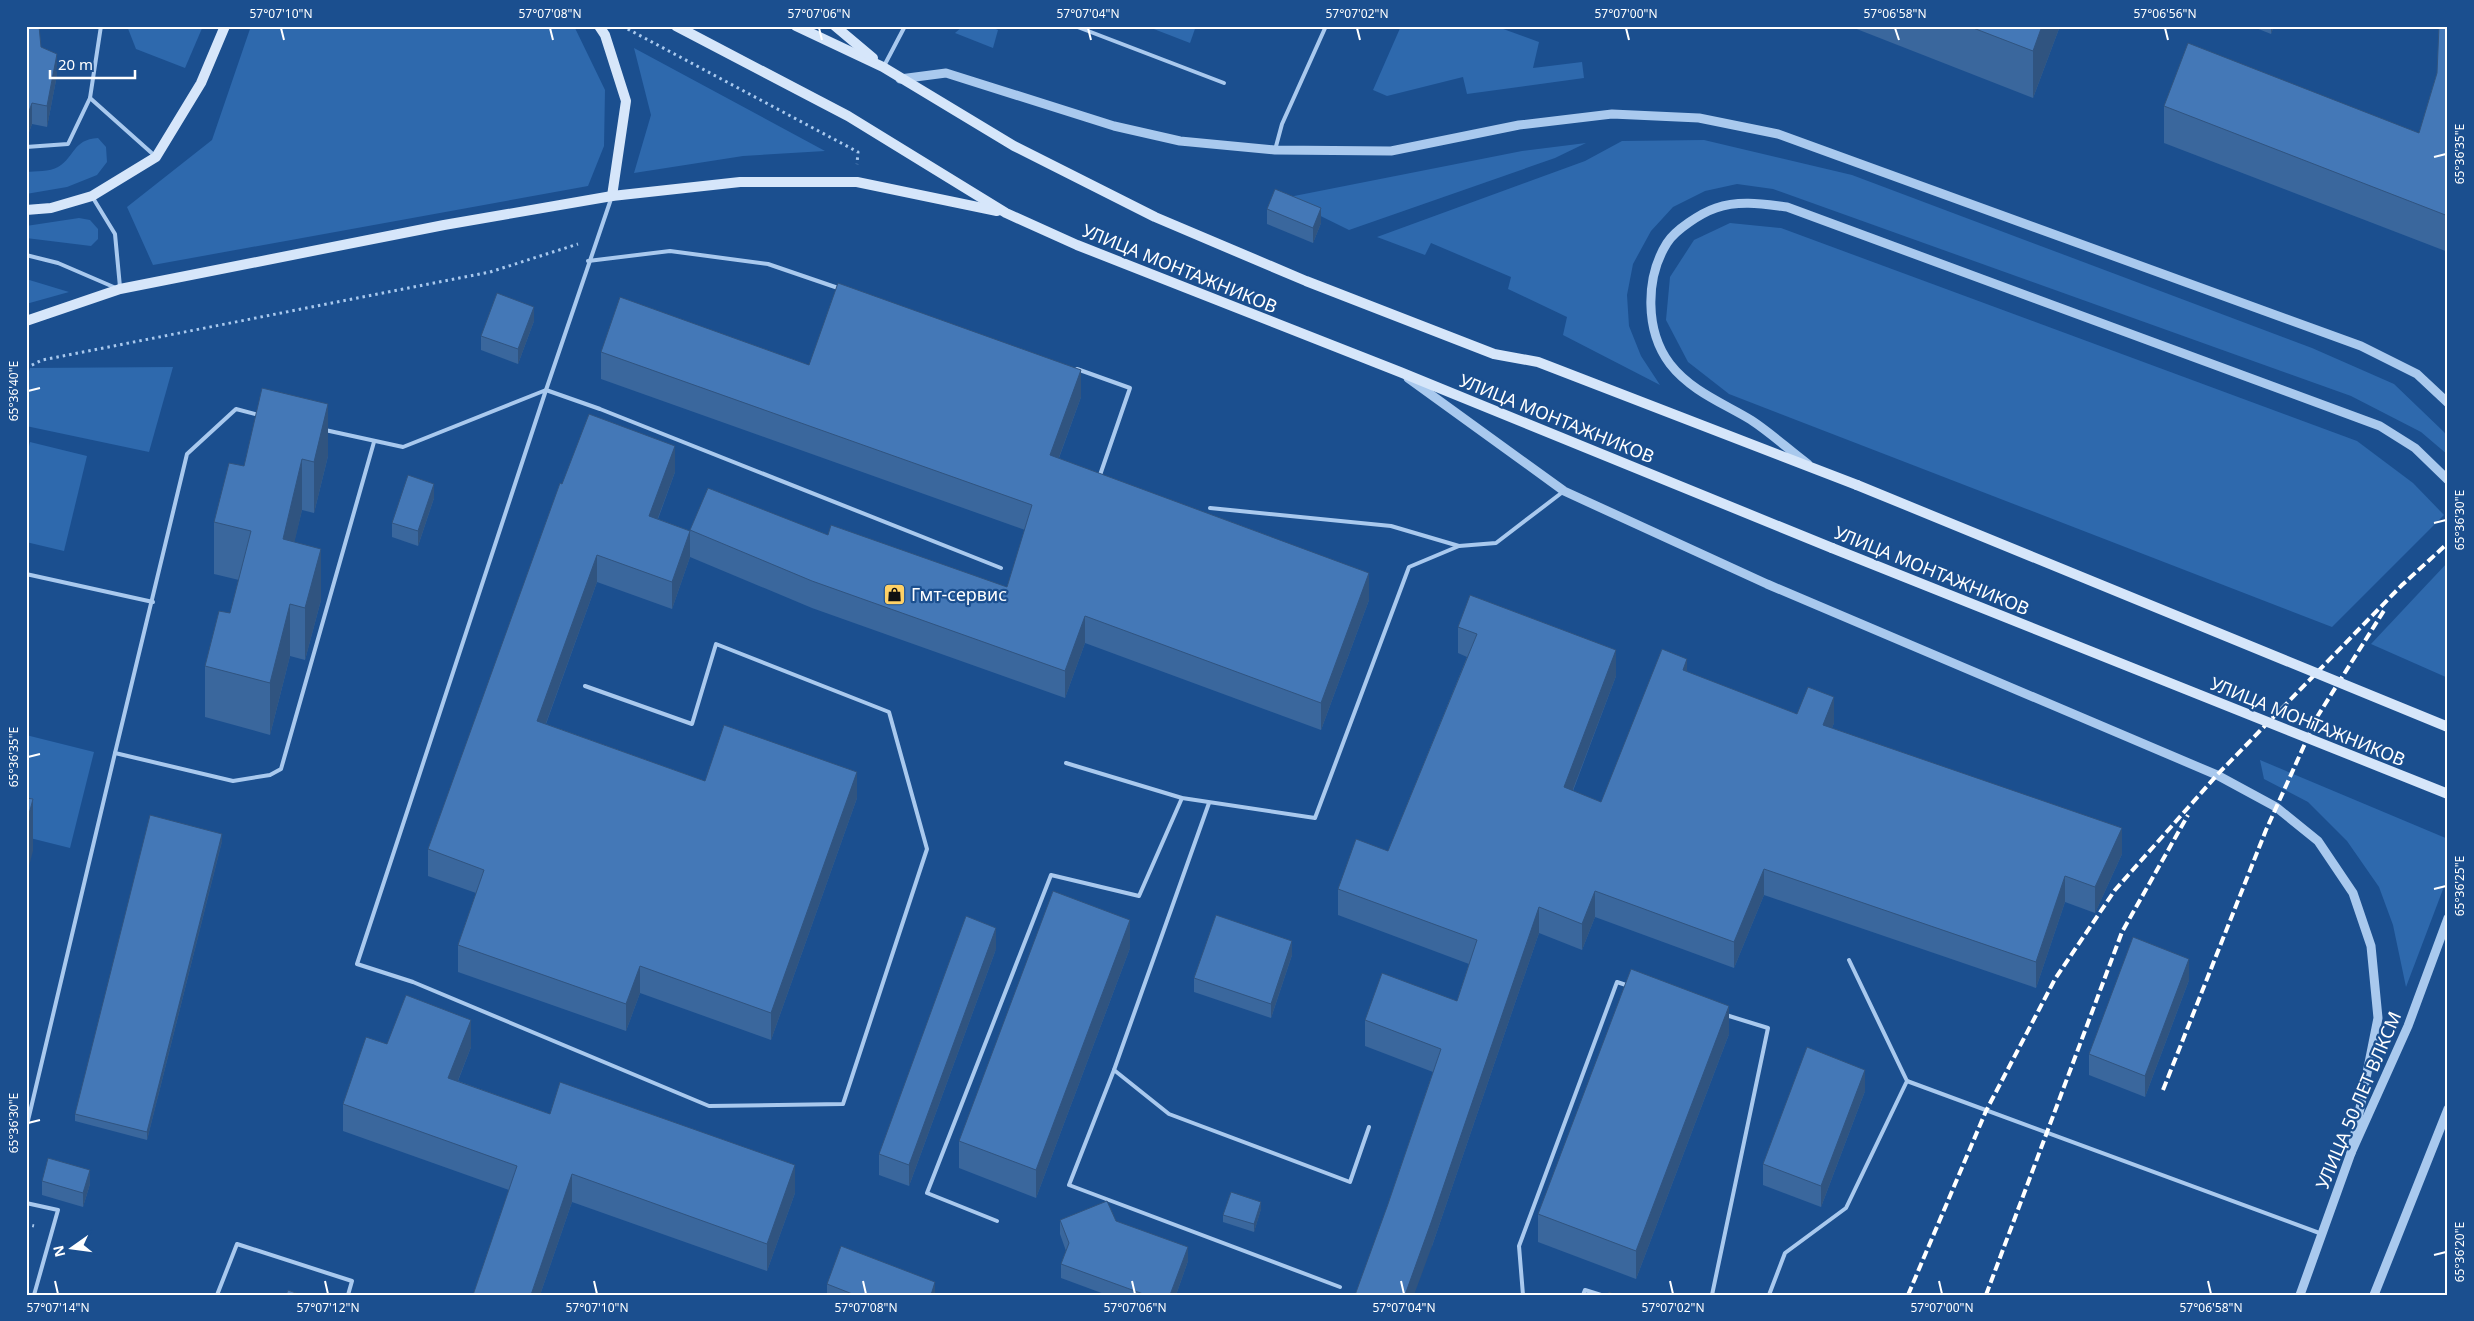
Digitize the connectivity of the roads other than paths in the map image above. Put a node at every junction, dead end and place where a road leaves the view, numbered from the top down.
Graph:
1 (101, 26) edge
2 (225, 26) edge
3 (599, 26) edge
4 (676, 26) edge
5 (796, 26) edge
6 (835, 26) edge
7 (905, 26) edge
8 (1075, 26) edge
9 (1326, 26) edge
10 (883, 67) junction
11 (900, 79) junction
12 (1224, 83) dead end
13 (90, 98) junction
14 (26, 147) edge
15 (1275, 150) junction
16 (156, 157) junction
17 (92, 196) junction
18 (612, 196) junction
19 (26, 210) edge
20 (1006, 213) junction
21 (26, 256) edge
22 (588, 261) junction
23 (120, 289) junction
24 (843, 289) edge
25 (26, 321) edge
26 (1075, 368) edge
27 (1400, 372) junction
28 (546, 390) junction
29 (2448, 403) edge
30 (264, 416) edge
31 (319, 429) edge
32 (374, 442) junction
33 (1812, 467) junction
34 (2448, 480) edge
35 (1096, 485) edge
36 (1564, 491) junction
37 (1210, 508) dead end
38 (1459, 546) junction
39 (1001, 568) dead end
40 (26, 574) edge
41 (153, 602) junction
42 (585, 686) dead end
43 (2448, 727) edge
44 (115, 753) junction
45 (1066, 763) dead end
46 (2448, 794) edge
47 (1182, 798) junction
48 (1209, 803) junction
49 (2448, 918) edge
50 (1849, 960) dead end
51 (1636, 988) edge
52 (1721, 1014) edge
53 (1114, 1070) junction
54 (1907, 1081) junction
55 (2448, 1109) edge
56 (1368, 1127) dead end
57 (26, 1129) edge
58 (2351, 1153) junction
59 (26, 1203) edge
60 (997, 1221) dead end
61 (2322, 1234) junction
62 (1340, 1287) dead end
63 (34, 1295) edge
64 (217, 1295) edge
65 (348, 1295) edge
66 (1523, 1295) edge
67 (1583, 1295) edge
68 (1601, 1295) edge
69 (1712, 1295) edge
70 (1769, 1295) edge
71 (2300, 1295) edge
72 (2374, 1295) edge

1 - 13 lane
2 - 16 main road
3 - 18 main road
4 - 20 main road, УЛИЦА МОНТАЖНИКОВ
5 - 10 main road, УЛИЦА МОНТАЖНИКОВ
6 - 10 main road
7 - 10 lane
8 - 12 lane
9 - 15 lane
10 - 11 main road, УЛИЦА МОНТАЖНИКОВ
11 - 15 street
11 - 33 main road, УЛИЦА МОНТАЖНИКОВ
13 - 14 lane
13 - 16 lane
15 - 29 street
16 - 17 main road
17 - 19 main road
17 - 23 lane
18 - 20 main road
18 - 22 lane
18 - 23 main road
20 - 27 main road, УЛИЦА МОНТАЖНИКОВ
21 - 23 lane
22 - 24 lane
22 - 28 lane
23 - 25 main road
26 - 35 lane
27 - 36 street
27 - 46 main road, УЛИЦА МОНТАЖНИКОВ, bridge
28 - 32 lane
28 - 39 lane
28 - 42 lane
30 - 41 lane
31 - 32 lane
32 - 44 lane
33 - 34 street
33 - 43 main road, УЛИЦА МОНТАЖНИКОВ, bridge
36 - 38 lane
36 - 58 street
37 - 38 lane
38 - 48 lane
40 - 41 lane
41 - 44 lane
44 - 57 lane
45 - 47 lane
47 - 48 lane
47 - 60 lane
48 - 53 lane
49 - 58 street, УЛИЦА 50 ЛЕТ ВЛКСМ
50 - 54 lane
51 - 66 lane
52 - 69 lane
53 - 56 lane
53 - 62 lane
54 - 61 lane
54 - 70 lane
55 - 72 street
58 - 61 street, УЛИЦА 50 ЛЕТ ВЛКСМ
59 - 63 lane
61 - 71 street, УЛИЦА 50 ЛЕТ ВЛКСМ
64 - 65 lane
67 - 68 lane

